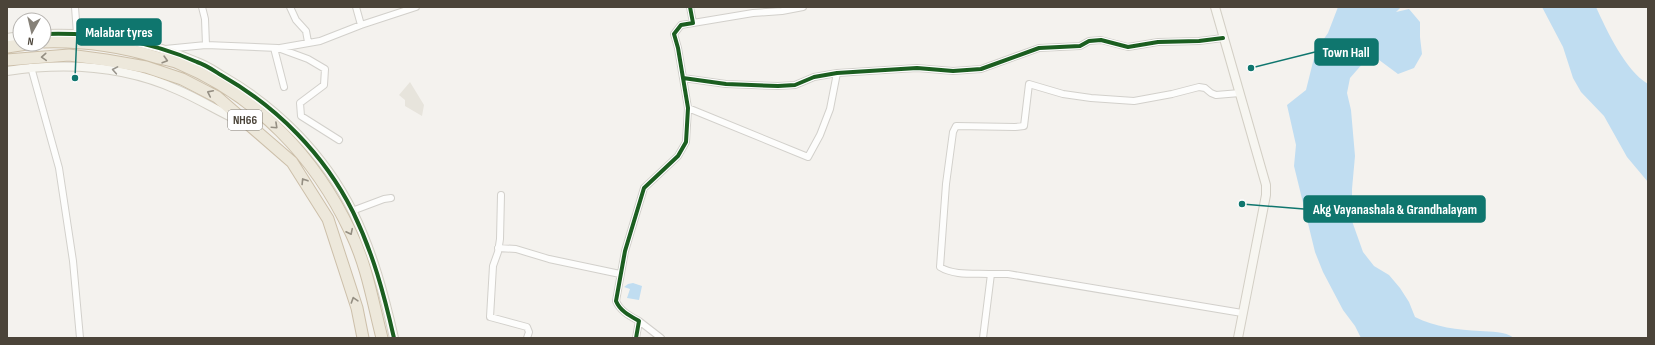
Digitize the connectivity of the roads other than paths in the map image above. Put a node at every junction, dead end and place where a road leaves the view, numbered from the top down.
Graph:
1 (75, 7) edge
2 (202, 7) edge
3 (290, 7) edge
4 (356, 7) edge
5 (416, 7) edge
6 (690, 7) edge
7 (803, 7) edge
8 (1215, 7) edge
9 (693, 23) junction
10 (361, 25) junction
11 (52, 34) edge
12 (77, 34) junction
13 (1223, 38) junction
14 (52, 42) edge
15 (308, 42) junction
16 (206, 45) junction
17 (276, 48) junction
18 (162, 49) junction
19 (7, 60) edge
20 (31, 67) junction
21 (7, 71) edge
22 (837, 73) junction
23 (683, 78) junction
24 (284, 87) dead end
25 (1240, 93) junction
26 (688, 108) junction
27 (254, 128) junction
28 (339, 140) dead end
29 (501, 195) dead end
30 (392, 198) dead end
31 (352, 211) junction
32 (498, 248) junction
33 (620, 274) junction
34 (991, 274) junction
35 (1242, 313) junction
36 (639, 321) junction
37 (80, 338) edge
38 (363, 338) edge
39 (382, 338) edge
40 (394, 338) edge
41 (527, 338) edge
42 (636, 338) edge
43 (661, 338) edge
44 (983, 338) edge
45 (1238, 338) edge

1 - 12 street
2 - 16 street
3 - 15 street
4 - 10 street
5 - 10 street
6 - 9 street
7 - 9 street
8 - 13 street
9 - 23 street
10 - 15 street
11 - 12 street
12 - 18 street
13 - 22 street
13 - 25 street
14 -> 39 highway, NH66
15 - 17 street
16 - 17 street
16 - 18 street
17 - 24 street
17 - 28 street
18 - 31 street
27 -> 19 highway, NH66
20 - 21 street
27 -> 20 street
20 - 37 street
22 - 23 street
22 - 26 street
23 - 26 street
25 - 34 street
25 - 35 street
26 - 33 street
38 -> 27 highway, NH66
29 - 32 street
30 - 31 street
31 - 40 street
32 - 33 street
32 - 41 street
33 - 36 street
34 - 35 street
34 - 44 street
35 - 45 street
36 - 42 street
36 - 43 street

